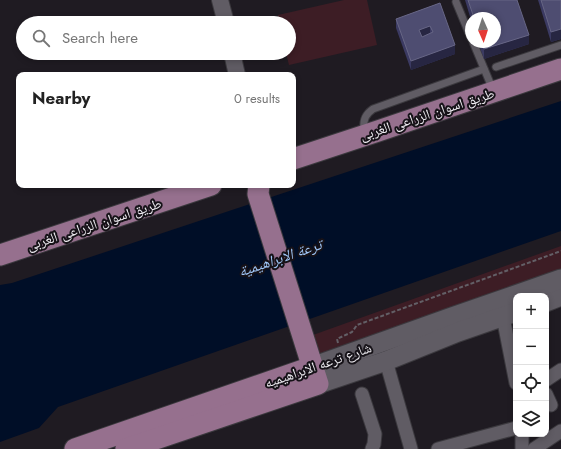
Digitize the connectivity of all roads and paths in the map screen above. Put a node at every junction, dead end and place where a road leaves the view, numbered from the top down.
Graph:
1 (211, 0) edge
2 (220, 0) edge
3 (456, 2) dead end
4 (214, 16) edge
5 (224, 16) edge
6 (465, 24) edge
7 (476, 48) edge
8 (561, 50) edge
9 (223, 60) edge
10 (234, 60) edge
11 (561, 69) edge
12 (225, 72) edge
13 (236, 72) edge
14 (491, 79) junction
15 (357, 132) junction
16 (296, 149) edge
17 (296, 158) edge
18 (175, 188) edge
19 (202, 188) edge
20 (256, 188) edge
21 (0, 244) edge
22 (561, 251) edge
23 (0, 255) edge
24 (561, 279) edge
25 (509, 314) edge
26 (455, 325) junction
27 (339, 348) dead end
28 (386, 361) junction
29 (514, 365) edge
30 (561, 370) edge
31 (315, 376) junction
32 (549, 378) edge
33 (362, 394) dead end
34 (513, 430) edge
35 (561, 431) edge
36 (522, 437) edge
37 (486, 443) edge
38 (446, 448) edge
39 (75, 449) edge
40 (126, 449) edge
41 (372, 449) edge
42 (411, 449) edge
43 (522, 449) edge
44 (534, 449) edge

1 - 4 street
2 - 5 street
3 - 6 lane
7 - 14 lane
8 - 14 main road, طريق اسوان الزراعى الغربى
9 - 12 street
10 - 13 street
11 - 14 main road, طريق اسوان الزراعى الغربى
14 - 15 main road, طريق اسوان الزراعى الغربى
15 - 16 main road, طريق اسوان الزراعى الغربى
15 - 17 main road, طريق اسوان الزراعى الغربى
18 - 21 main road, طريق اسوان الزراعى الغربى
19 - 23 main road, طريق اسوان الزراعى الغربى
20 - 31 main road
22 - 27 path
24 - 26 main road, شارع ترعه الابراهيميه
25 - 26 main road, شارع ترعه الابراهيميه
25 - 29 street
26 - 28 main road, شارع ترعه الابراهيميه
26 - 31 main road, شارع ترعه الابراهيميه
28 - 31 main road, شارع ترعه الابراهيميه
28 - 42 street
30 - 32 street
31 - 39 main road, شارع ترعه الابراهيميه
31 - 40 main road, شارع ترعه الابراهيميه
33 - 41 street
34 - 37 street
35 - 44 street
36 - 43 street
37 - 38 street

